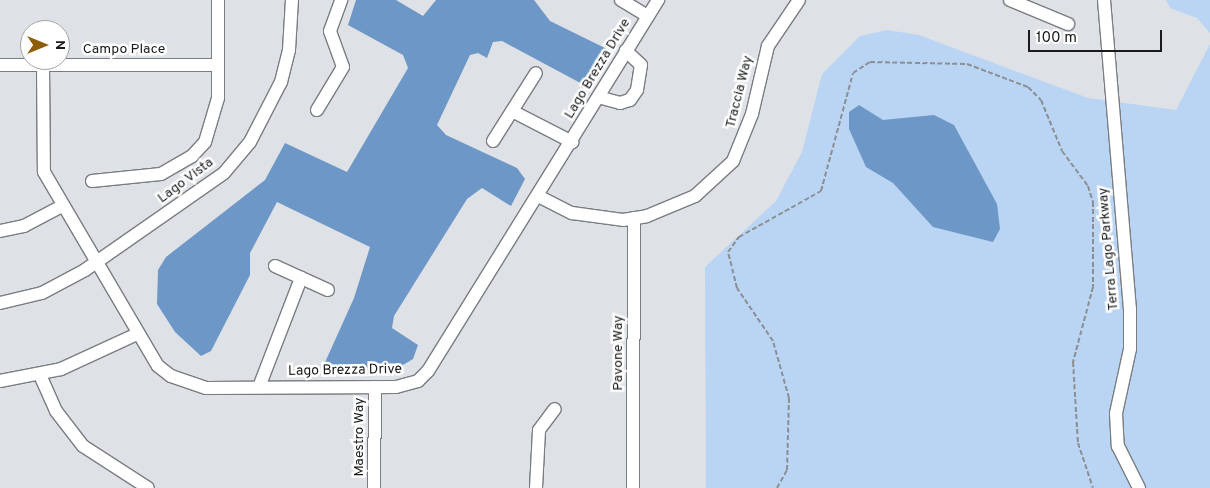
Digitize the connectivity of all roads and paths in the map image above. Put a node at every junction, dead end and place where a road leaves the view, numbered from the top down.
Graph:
1 (218, 0) edge
2 (292, 0) edge
3 (340, 0) edge
4 (622, 0) edge
5 (658, 0) edge
6 (799, 0) edge
7 (1010, 0) edge
8 (1104, 0) edge
9 (648, 16) junction
10 (1068, 24) dead end
11 (626, 51) junction
12 (70, 64) edge
13 (0, 65) edge
14 (20, 65) edge
15 (218, 65) junction
16 (43, 70) edge
17 (536, 72) dead end
18 (598, 97) junction
19 (317, 110) dead end
20 (512, 111) junction
21 (493, 141) dead end
22 (572, 142) junction
23 (92, 181) dead end
24 (538, 196) junction
25 (62, 206) junction
26 (634, 218) junction
27 (0, 231) edge
28 (96, 262) junction
29 (275, 266) dead end
30 (301, 278) junction
31 (328, 290) dead end
32 (0, 303) edge
33 (138, 334) junction
34 (40, 375) junction
35 (0, 381) edge
36 (258, 387) junction
37 (375, 387) junction
38 (555, 409) dead end
39 (148, 488) edge
40 (374, 488) edge
41 (536, 488) edge
42 (634, 488) edge
43 (777, 488) edge
44 (1093, 488) edge
45 (1139, 488) edge

1 - 15 street
2 - 28 street, Lago Vista
3 - 19 street
4 - 9 street
5 - 9 street, Lago Brezza Drive
6 - 26 street, Traccia Way
7 - 10 street
8 - 45 street, Terra Lago Parkway
9 - 11 street, Lago Brezza Drive
11 - 18 street, Lago Brezza Drive
11 - 18 street
12 - 15 street, Campo Place
13 - 14 street, Campo Place
15 - 23 street
16 - 25 street, Lago Brezza Drive
17 - 20 street
18 - 22 street, Lago Brezza Drive
20 - 21 street
20 - 22 street
22 - 24 street, Lago Brezza Drive
24 - 26 street, Traccia Way
24 - 37 street, Lago Brezza Drive
25 - 27 street
25 - 28 street, Lago Brezza Drive
26 - 42 street, Pavone Way
28 - 32 street, Lago Vista
28 - 33 street, Lago Brezza Drive
29 - 30 street
30 - 31 street
30 - 36 street
33 - 34 street
33 - 36 street, Lago Brezza Drive
34 - 35 street
34 - 39 street
36 - 37 street, Lago Brezza Drive
37 - 40 street, Maestro Way
38 - 41 street
43 - 44 path

